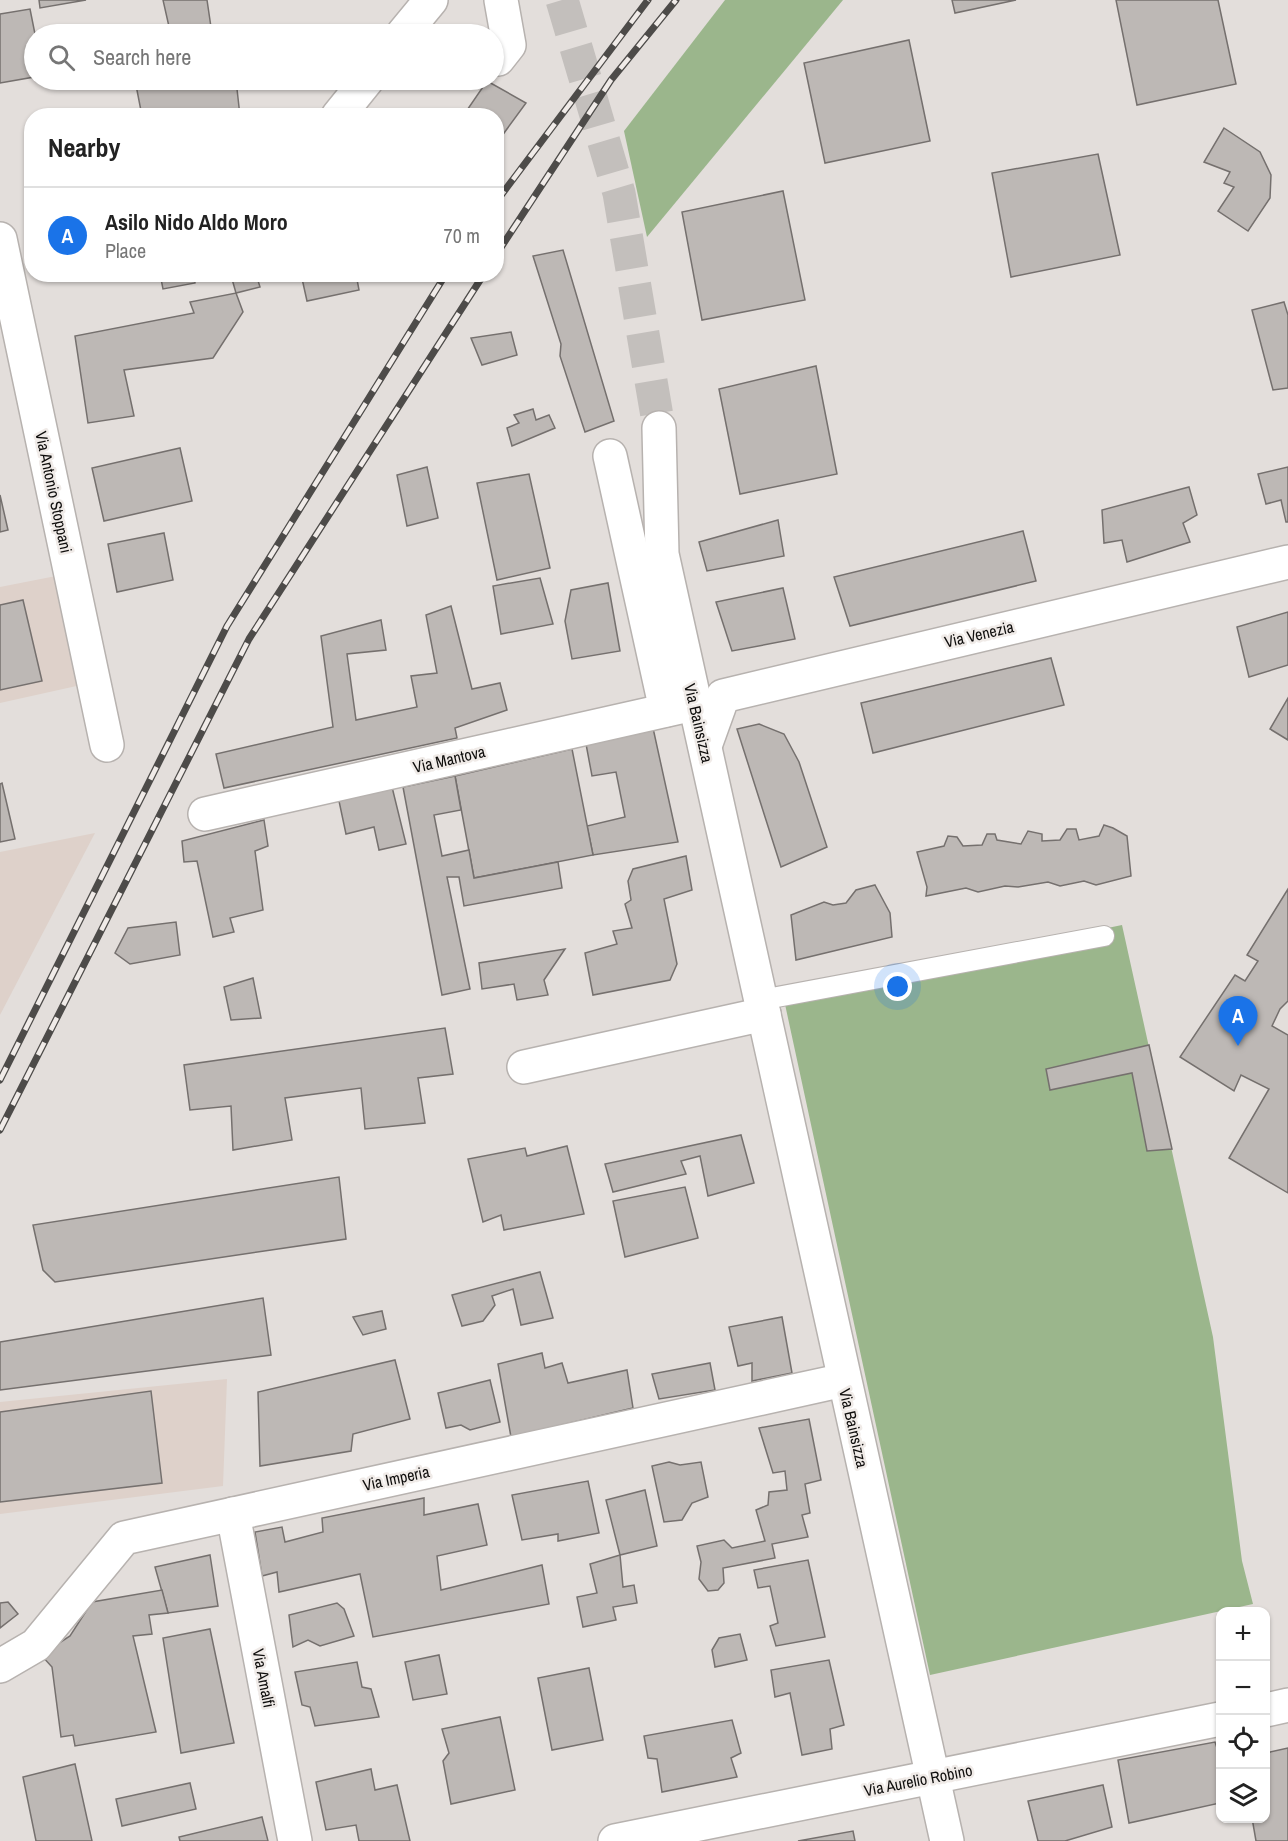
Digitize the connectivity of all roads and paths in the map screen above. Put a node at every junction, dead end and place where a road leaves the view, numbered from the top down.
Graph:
1 (431, 0) edge
2 (501, 0) edge
3 (412, 24) edge
4 (504, 51) edge
5 (359, 90) edge
6 (344, 108) edge
7 (0, 239) edge
8 (659, 428) tunnel mouth
9 (610, 456) dead end
10 (1288, 562) edge
11 (680, 707) junction
12 (107, 745) dead end
13 (705, 746) junction
14 (205, 814) dead end
15 (1104, 936) dead end
16 (763, 1007) junction
17 (524, 1067) dead end
18 (844, 1380) junction
19 (233, 1514) junction
20 (0, 1666) edge
21 (1288, 1705) edge
22 (1270, 1709) edge
23 (1216, 1720) edge
24 (933, 1778) junction
25 (295, 1841) edge
26 (615, 1841) edge
27 (947, 1841) edge

1 - 3 street
2 - 4 street
5 - 6 street
7 - 12 street, Via Antonio Stoppani
8 - 11 street, Via Bainsizza
9 - 11 street
10 - 13 street, Via Venezia
11 - 13 street, Via Bainsizza
11 - 14 street, Via Mantova
13 - 16 street, Via Bainsizza
15 - 16 lane
16 - 17 street
16 - 18 street, Via Bainsizza
18 - 19 street, Via Imperia
18 - 24 street, Via Bainsizza
19 - 20 street, Via Imperia
19 - 25 street, Via Amalfi
21 - 22 street
23 - 24 street, Via Aurelio Robino
24 - 26 street, Via Aurelio Robino
24 - 27 street, Via Bainsizza

